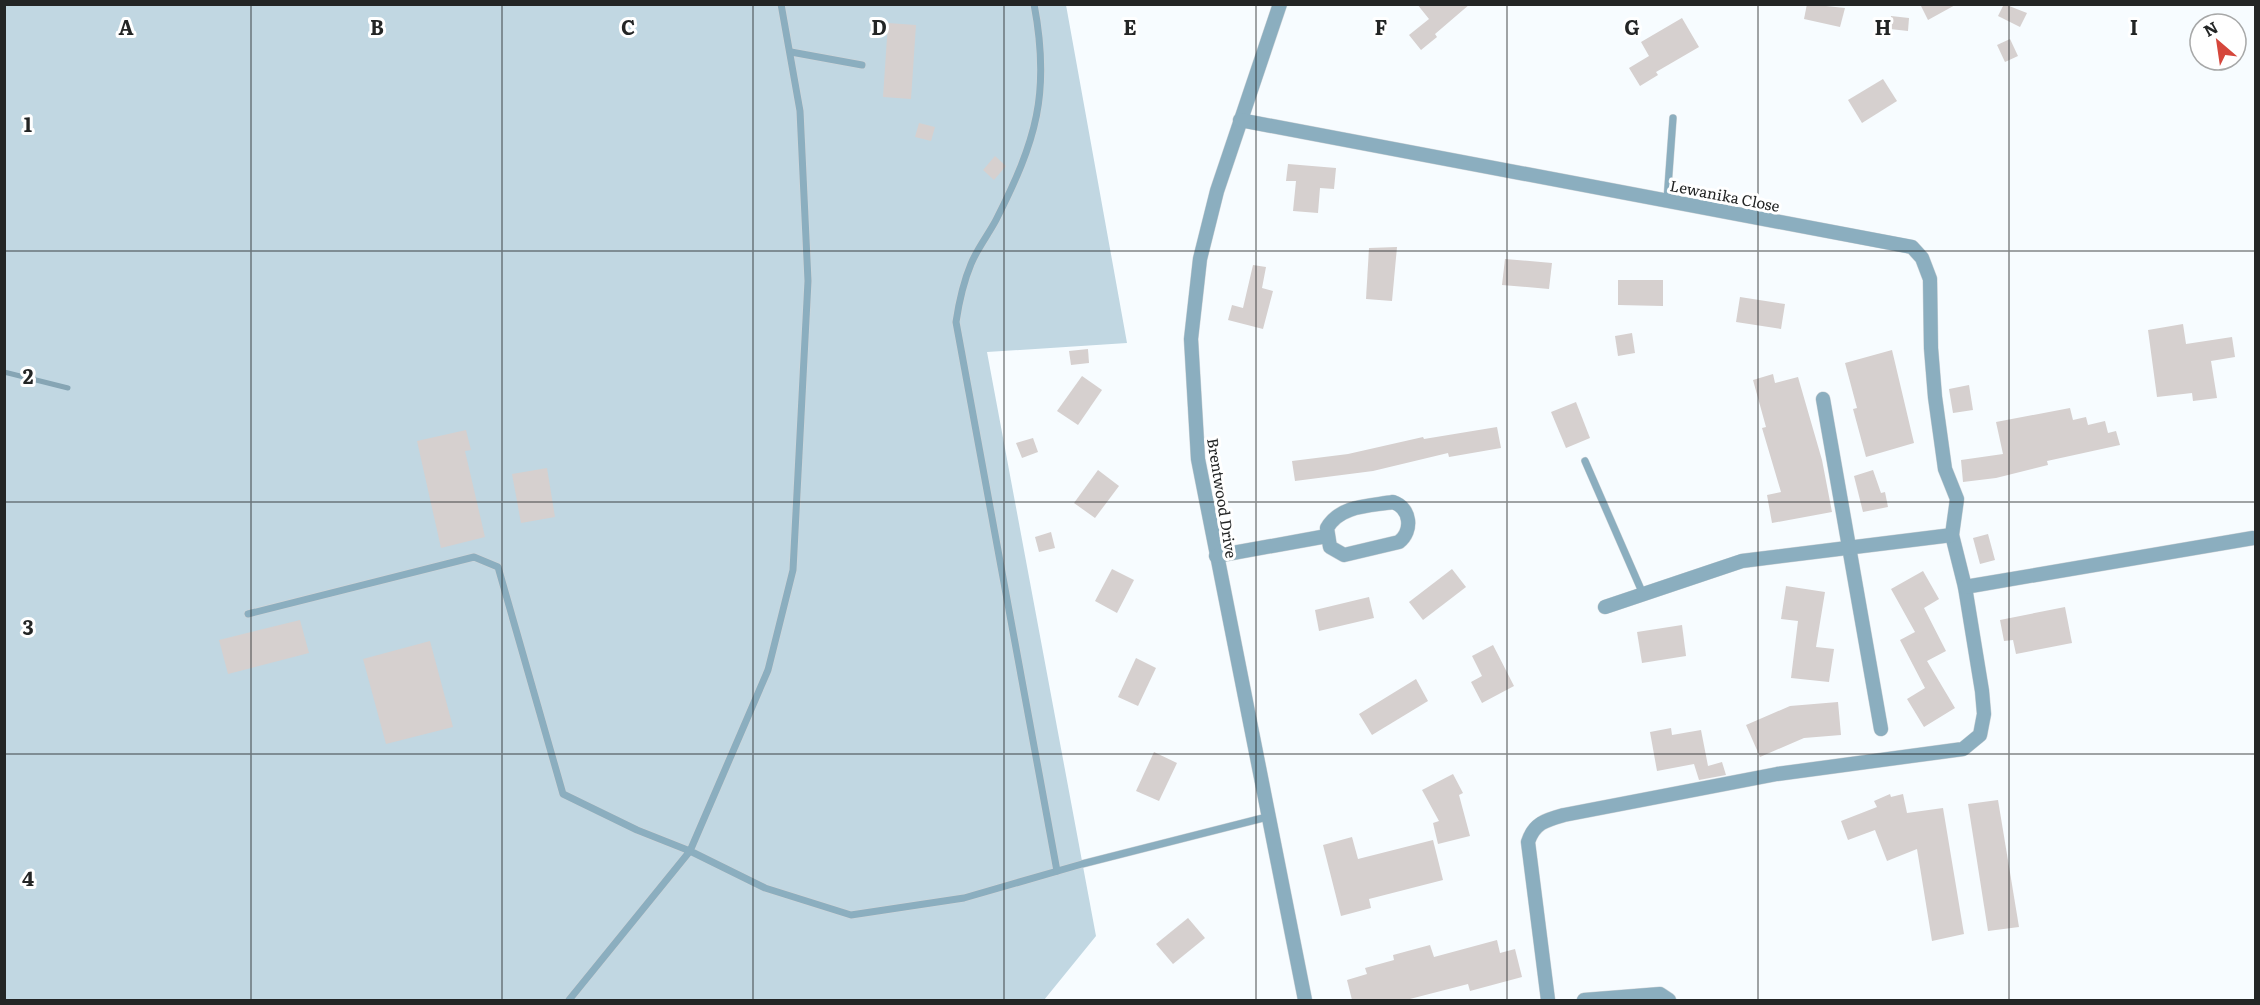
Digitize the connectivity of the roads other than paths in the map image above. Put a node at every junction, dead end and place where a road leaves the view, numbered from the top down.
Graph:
1 (781, 4) edge
2 (1034, 4) edge
3 (1280, 4) edge
4 (791, 52) junction
5 (862, 65) dead end
6 (1673, 118) dead end
7 (1240, 120) junction
8 (1667, 200) junction
9 (1823, 399) dead end
10 (1585, 461) dead end
11 (1952, 535) junction
12 (1327, 536) junction
13 (2253, 538) dead end
14 (1851, 547) junction
15 (1216, 556) junction
16 (1965, 587) junction
17 (1643, 594) junction
18 (1605, 607) dead end
19 (248, 614) dead end
20 (1881, 729) dead end
21 (1267, 816) junction
22 (690, 851) junction
23 (1057, 871) junction
24 (569, 1000) edge
25 (1305, 1000) edge
26 (1548, 1000) edge
27 (1584, 1000) edge
28 (1669, 1000) edge

1 - 4 lane
2 - 23 lane
3 - 7 street, Brentwood Drive
4 - 5 lane
4 - 22 lane
6 - 8 lane
7 - 8 street, Lewanika Close
7 - 15 street, Brentwood Drive
8 - 11 street, Lewanika Close
9 - 14 street
10 - 17 lane
11 - 14 street
11 - 16 street
12 - 12 street
12 - 15 street
13 - 16 street
14 - 17 street
14 - 20 street
15 - 21 street, Brentwood Drive
16 - 26 street
17 - 18 street
19 - 22 lane
21 - 23 lane
21 - 25 street, Brentwood Drive
22 - 23 lane
22 - 24 lane
27 - 28 street

